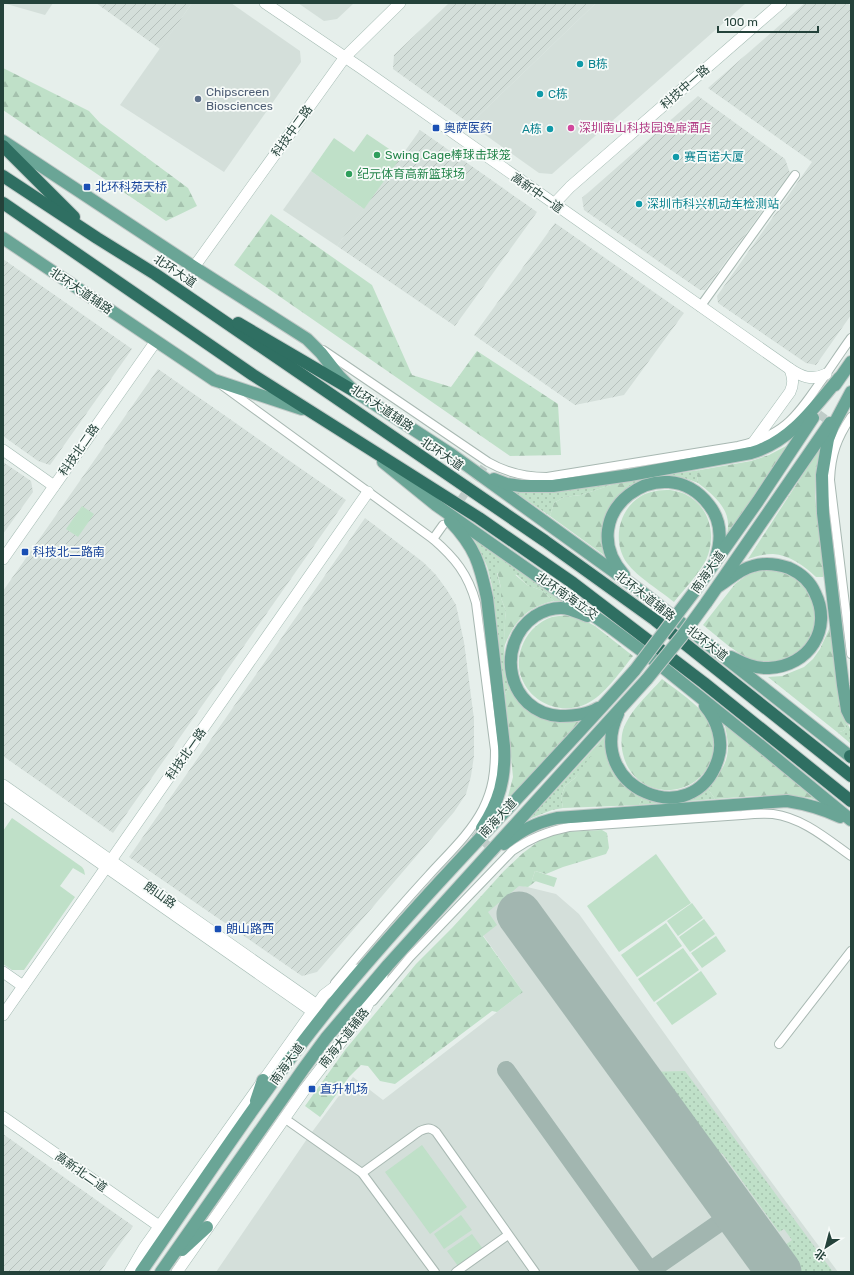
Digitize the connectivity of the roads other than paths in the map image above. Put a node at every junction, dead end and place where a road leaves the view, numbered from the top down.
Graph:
1 (265, 3) edge
2 (400, 3) edge
3 (781, 3) edge
4 (345, 58) junction
5 (3, 141) edge
6 (3, 146) edge
7 (795, 175) dead end
8 (3, 176) edge
9 (3, 203) edge
10 (554, 204) junction
11 (3, 238) edge
12 (96, 238) junction
13 (194, 267) junction
14 (155, 274) junction
15 (700, 306) junction
16 (851, 338) edge
17 (307, 339) junction
18 (156, 342) junction
19 (851, 362) edge
20 (790, 369) junction
21 (826, 374) junction
22 (839, 378) junction
23 (214, 380) junction
24 (354, 391) junction
25 (851, 392) edge
26 (314, 413) junction
27 (851, 417) edge
28 (753, 443) junction
29 (362, 445) junction
30 (3, 450) edge
31 (451, 454) junction
32 (54, 486) junction
33 (368, 492) junction
34 (436, 505) junction
35 (443, 525) tunnel mouth
36 (433, 539) junction
37 (3, 559) edge
38 (711, 569) junction
39 (719, 586) junction
40 (642, 592) junction
41 (607, 625) junction
42 (707, 644) junction
43 (851, 654) edge
44 (694, 692) junction
45 (606, 703) junction
46 (622, 706) junction
47 (851, 718) edge
48 (851, 757) edge
49 (851, 776) edge
50 (3, 785) edge
51 (3, 795) edge
52 (851, 801) edge
53 (851, 821) edge
54 (849, 852) edge
55 (109, 864) junction
56 (451, 869) junction
57 (470, 874) junction
58 (851, 951) edge
59 (369, 961) junction
60 (388, 964) junction
61 (3, 972) edge
62 (23, 986) junction
63 (324, 995) junction
64 (315, 1008) junction
65 (364, 1012) junction
66 (3, 1015) edge
67 (779, 1044) dead end
68 (263, 1080) junction
69 (253, 1110) junction
70 (3, 1117) edge
71 (284, 1118) junction
72 (362, 1173) junction
73 (159, 1226) junction
74 (207, 1228) junction
75 (508, 1234) junction
76 (164, 1268) edge
77 (130, 1272) edge
78 (141, 1272) edge
79 (177, 1272) edge
80 (435, 1272) edge
81 (456, 1272) edge
82 (535, 1272) edge

1 - 4 street, 高新中一道
2 - 4 street, 科技中二路
3 - 10 street, 科技中一路
4 - 10 street, 高新中一道
4 - 13 street, 科技中二路
5 - 13 main road, 北环大道辅路
6 - 12 highway
7 - 15 street
8 - 12 highway, 北环大道
9 - 26 highway
10 - 15 street, 高新中一道
11 - 18 main road, 北环大道辅路
12 - 14 highway, 北环大道
13 - 17 main road, 北环大道辅路
14 - 24 highway
14 - 49 highway, 北环大道
15 - 20 street, 高新中一道
16 - 21 street
17 - 24 main road, 北环大道辅路
17 - 28 street
18 - 23 main road, 北环大道辅路
18 - 32 street, 科技北二路
19 - 22 main road, 南海大道
20 - 21 street, 高新中一道
20 - 28 street
21 - 28 street
22 - 31 main road
22 - 38 main road, 南海大道
23 - 26 main road
23 - 33 street, 北环大道辅路
24 - 31 main road, 北环大道辅路
25 - 39 main road, 南海大道
25 - 47 main road
26 - 29 highway
27 - 43 street
29 - 34 main road
29 - 52 highway
30 - 32 street
31 - 40 main road, 北环大道辅路
32 - 37 street, 科技北二路
33 - 36 street, 北环大道辅路
33 - 55 street, 科技北一路
34 - 41 main road, 北环南海立交
34 - 56 main road
35 - 36 street
36 - 63 street, 北环大道辅路
38 - 40 main road
38 - 45 main road, 南海大道, bridge
39 - 42 main road
39 - 46 main road, 南海大道, bridge
40 - 42 main road, 北环大道辅路
41 - 44 main road, 北环南海立交
41 - 45 main road
42 - 48 main road, 北环大道辅路
44 - 46 main road
44 - 53 main road
45 - 56 main road, 南海大道
46 - 57 main road, 南海大道
50 - 55 street, 朗山路
51 - 55 street, 朗山路
53 - 57 main road
54 - 65 street, 南海大道辅路
55 - 62 street, 科技北一路
55 - 64 street, 朗山路
56 - 59 main road, 南海大道
57 - 60 main road, 南海大道
58 - 67 street
59 - 63 street
59 - 69 main road, 南海大道
60 - 65 street, 南海大道
60 - 76 main road, 南海大道
61 - 62 street
62 - 66 street, 科技北一路
63 - 64 street
64 - 68 street
65 - 71 street, 南海大道辅路
68 - 69 main road
68 - 73 street
69 - 78 main road, 南海大道
70 - 73 street, 高新北二道
71 - 72 street
71 - 74 street, 南海大道辅路
72 - 75 street
72 - 80 street
73 - 77 street
74 - 76 main road
74 - 79 street, 南海大道辅路
75 - 81 street
75 - 82 street

